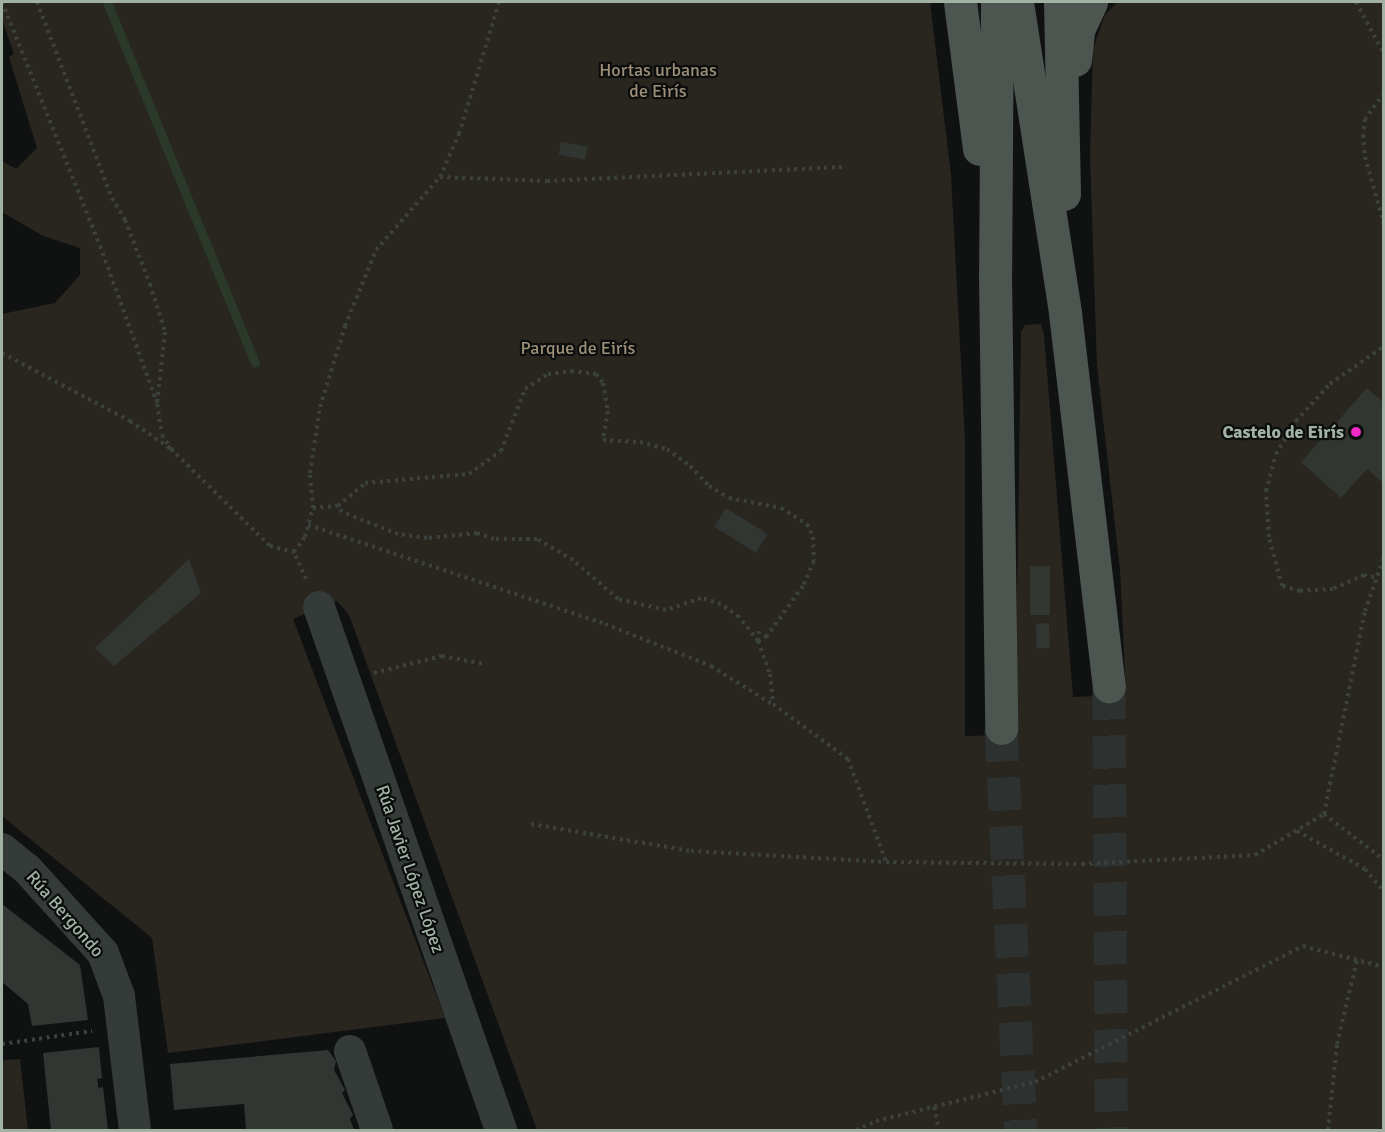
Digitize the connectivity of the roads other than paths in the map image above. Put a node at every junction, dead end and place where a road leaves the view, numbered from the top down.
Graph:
1 (960, 2) edge
2 (997, 2) edge
3 (1017, 2) edge
4 (1060, 2) edge
5 (1091, 2) edge
6 (1064, 194) junction
7 (995, 276) junction
8 (1065, 313) junction
9 (319, 607) road end
10 (1109, 686) tunnel mouth
11 (1001, 728) tunnel mouth
12 (2, 849) edge
13 (350, 1051) dead end
14 (135, 1131) edge
15 (377, 1131) edge
16 (501, 1131) edge

1 - 7 main road
2 - 7 main road
3 - 8 main road
4 - 6 main road
5 - 6 main road
6 - 8 main road
7 - 11 main road
8 - 10 main road
9 - 16 street, Rúa Javier López López
12 - 14 street, Rúa Bergondo
13 - 15 street

